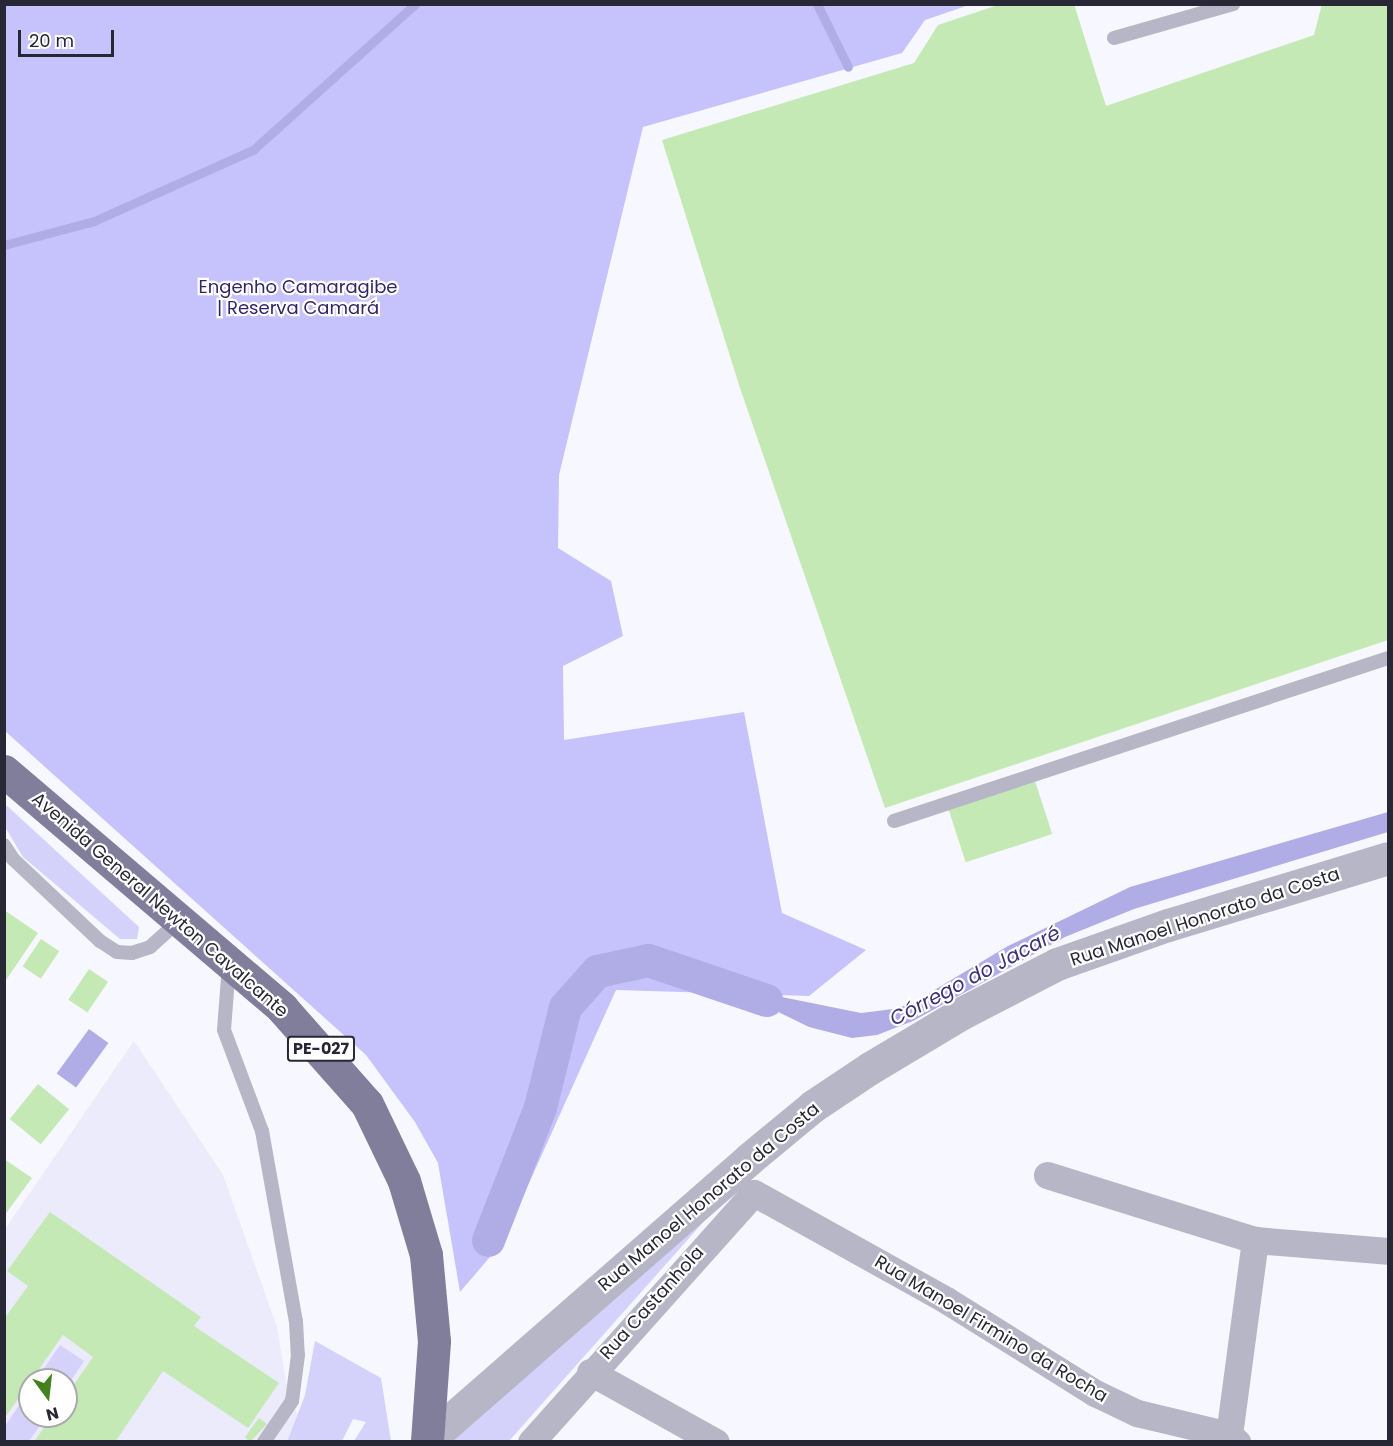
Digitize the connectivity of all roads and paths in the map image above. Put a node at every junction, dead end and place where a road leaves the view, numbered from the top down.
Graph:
1 (1233, 4) edge
2 (1114, 38) dead end
3 (1389, 658) edge
4 (4, 771) edge
5 (894, 821) dead end
6 (4, 845) edge
7 (1389, 858) edge
8 (181, 920) junction
9 (229, 962) junction
10 (748, 1159) junction
11 (1047, 1175) dead end
12 (754, 1193) junction
13 (1255, 1240) junction
14 (1389, 1251) edge
15 (590, 1372) junction
16 (1233, 1438) edge
17 (427, 1441) edge
18 (264, 1442) edge
19 (531, 1442) edge
20 (716, 1442) edge

1 - 2 lane
3 - 5 lane
4 - 8 main road, Avenida General Newton Cavalcante / PE-027
6 - 8 lane
7 - 10 street, Rua Manoel Honorato da Costa
8 - 9 main road, Avenida General Newton Cavalcante / PE-027
9 - 17 main road, Avenida General Newton Cavalcante / PE-027
9 - 18 lane
10 - 12 street
10 - 17 street, Rua Manoel Honorato da Costa
11 - 13 street
12 - 15 street, Rua Castanhola
12 - 16 street, Rua Manoel Firmino da Rocha
13 - 14 street
13 - 16 street
15 - 19 street, Rua Castanhola
15 - 20 street

